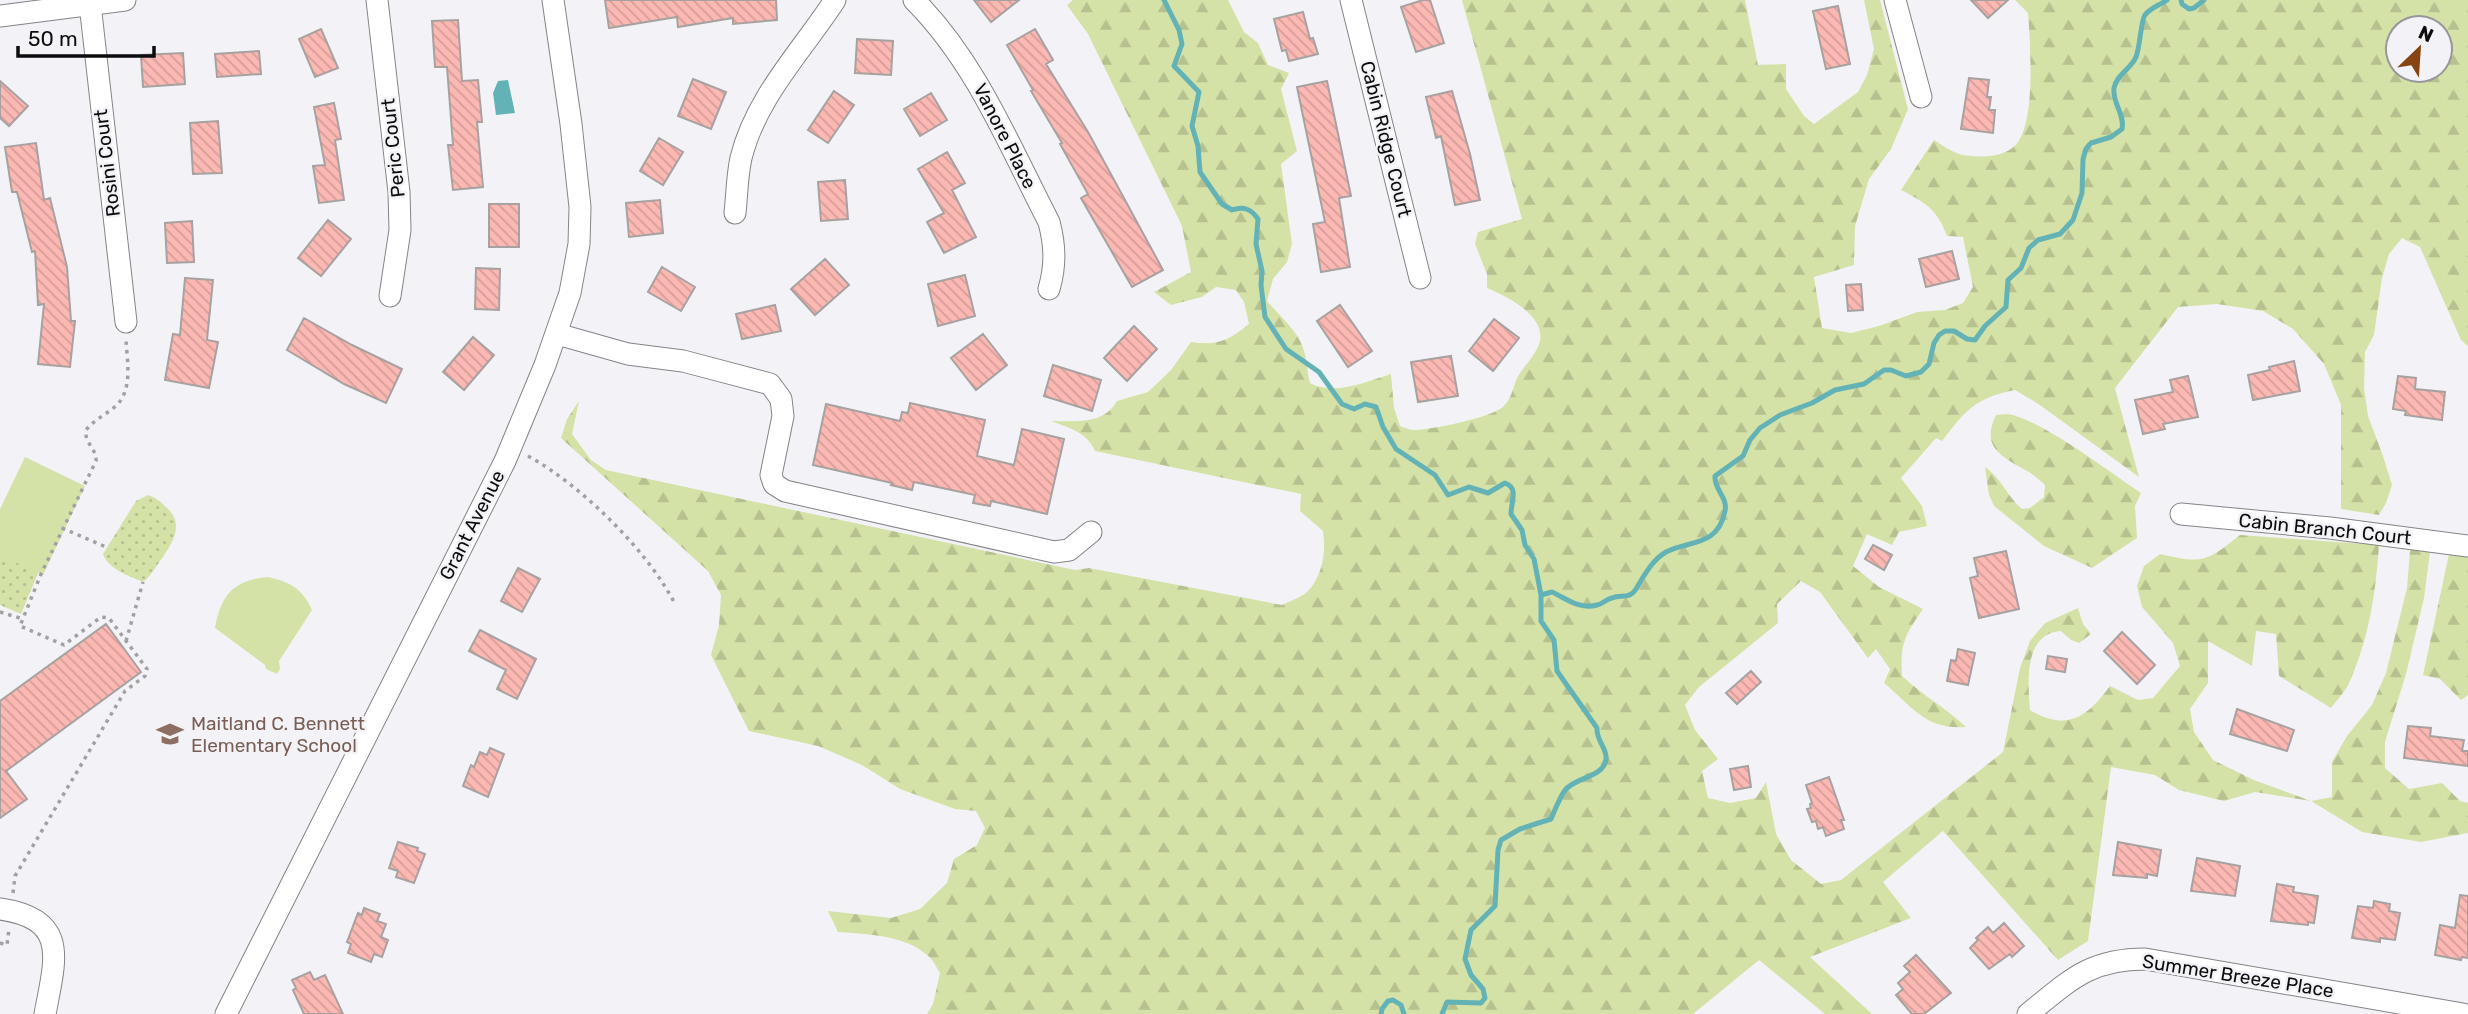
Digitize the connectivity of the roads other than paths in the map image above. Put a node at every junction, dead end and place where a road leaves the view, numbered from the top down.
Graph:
1 (125, 0) edge
2 (377, 0) edge
3 (553, 0) edge
4 (835, 0) edge
5 (914, 0) edge
6 (1351, 0) edge
7 (1895, 0) edge
8 (90, 4) junction
9 (0, 16) edge
10 (1921, 97) dead end
11 (735, 213) dead end
12 (1420, 278) dead end
13 (1049, 289) dead end
14 (390, 296) dead end
15 (126, 322) road end
16 (557, 334) junction
17 (2181, 514) dead end
18 (1091, 532) dead end
19 (2468, 545) edge
20 (7, 901) edge
21 (2418, 1010) edge
22 (45, 1014) edge
23 (226, 1014) edge
24 (2028, 1014) edge
25 (2463, 1014) edge

1 - 8 street
2 - 14 street, Peric Court
3 - 16 street, Grant Avenue
4 - 11 street
5 - 13 street, Vanore Place
6 - 12 street, Cabin Ridge Court
7 - 10 street
8 - 9 street
8 - 15 street, Rosini Court
16 - 18 street
16 - 23 street, Grant Avenue
17 - 19 street, Cabin Branch Court
20 - 22 street
21 - 24 street, Summer Breeze Place
21 - 25 street, Summer Breeze Place

